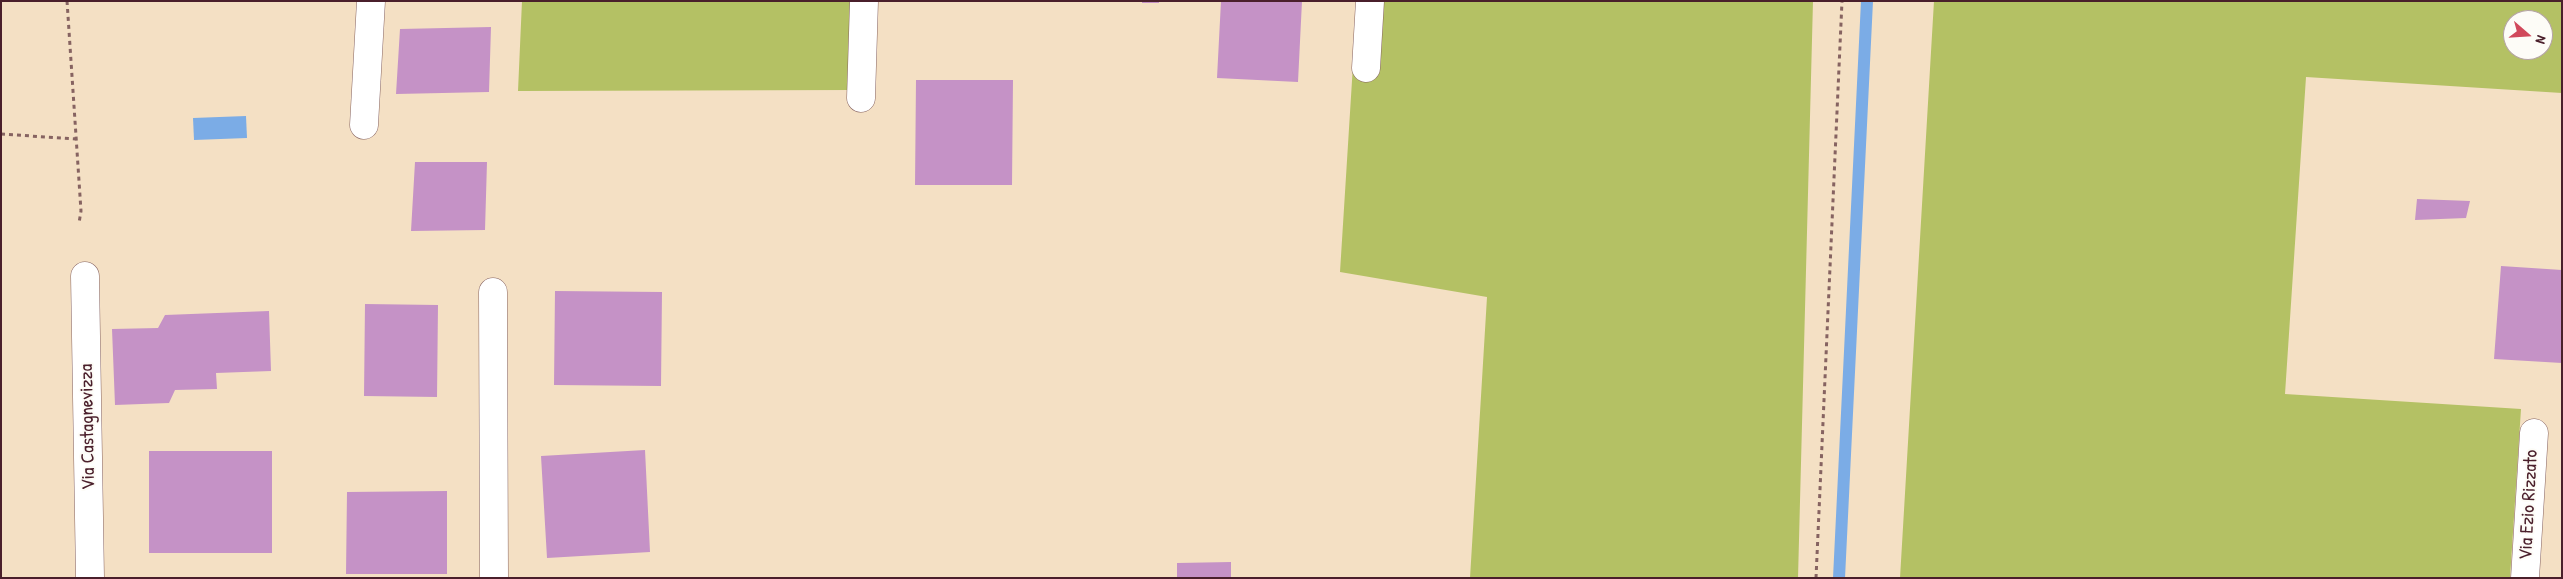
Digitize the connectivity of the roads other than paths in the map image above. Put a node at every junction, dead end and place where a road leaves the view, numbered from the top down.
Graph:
1 (372, 1) edge
2 (864, 1) edge
3 (1370, 1) edge
4 (1366, 68) dead end
5 (862, 98) dead end
6 (364, 125) dead end
7 (85, 276) dead end
8 (494, 292) dead end
9 (2534, 433) dead end
10 (90, 578) edge
11 (494, 578) edge
12 (2525, 578) edge

1 - 6 street
2 - 5 street
3 - 4 street
7 - 10 street, Via Castagnevizza
8 - 11 street
9 - 12 street, Via Ezio Rizzato

